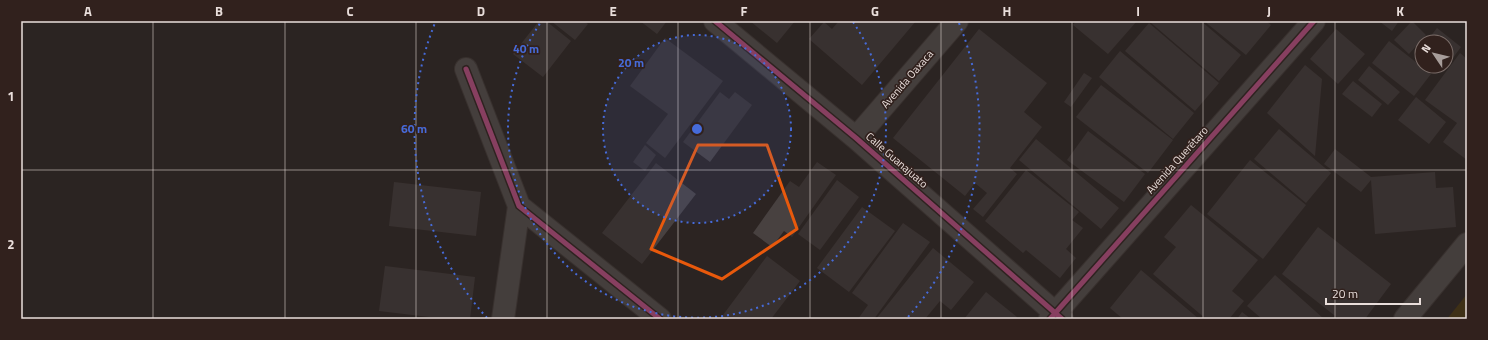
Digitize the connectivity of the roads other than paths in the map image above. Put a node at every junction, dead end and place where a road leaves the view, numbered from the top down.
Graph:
1 (715, 21) edge
2 (957, 21) edge
3 (1314, 21) edge
4 (466, 69) dead end
5 (856, 138) junction
6 (519, 206) junction
7 (1467, 244) edge
8 (1056, 317) edge
9 (503, 319) edge
10 (660, 319) edge
11 (1405, 319) edge

1 - 5 street, Calle Guanajuato
2 - 5 street, Avenida Oaxaca
3 - 8 street, Avenida Querétaro
4 - 6 street
5 - 8 street, Calle Guanajuato
6 - 9 street
6 - 10 street
7 - 11 street

